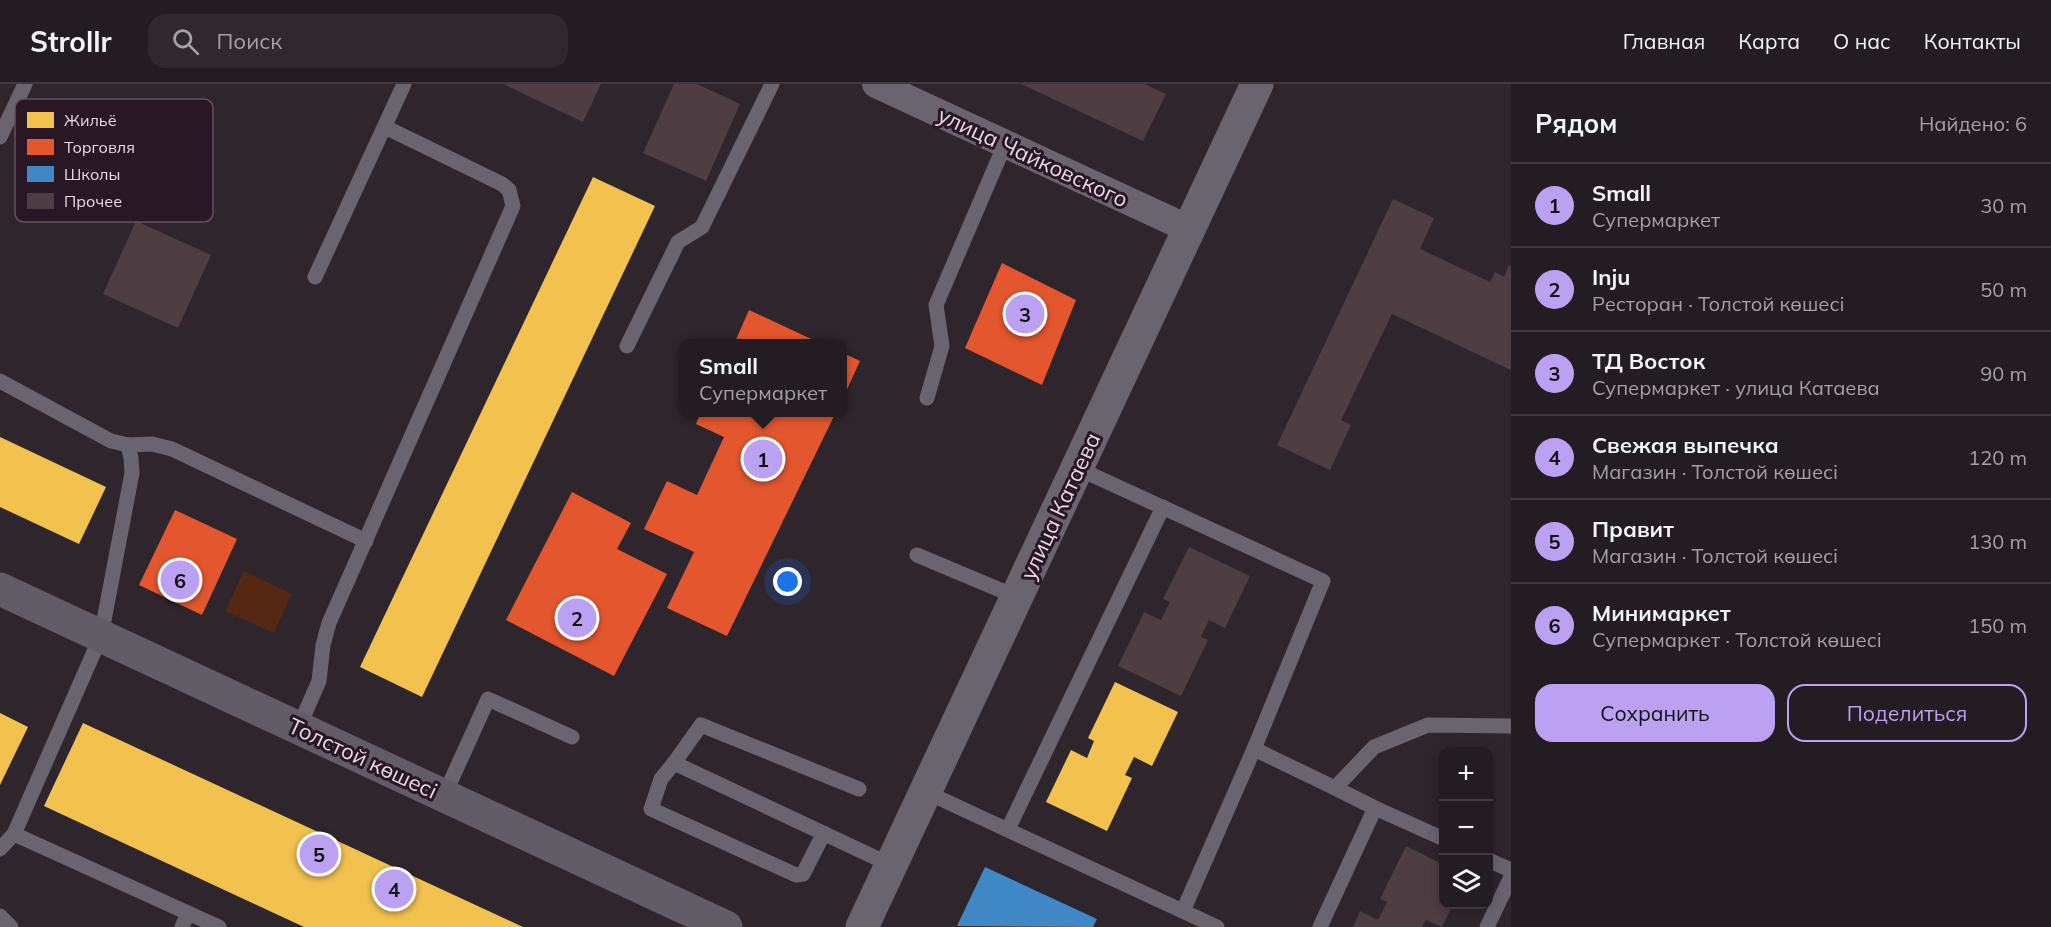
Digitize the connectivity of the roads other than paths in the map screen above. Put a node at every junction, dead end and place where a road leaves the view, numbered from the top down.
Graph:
1 (25, 84) edge
2 (404, 84) edge
3 (772, 84) edge
4 (876, 84) edge
5 (1257, 84) edge
6 (18, 99) edge
7 (15, 104) edge
8 (385, 127) junction
9 (1, 133) edge
10 (1005, 144) junction
11 (1189, 230) junction
12 (315, 277) dead end
13 (627, 346) dead end
14 (0, 381) edge
15 (927, 398) dead end
16 (128, 445) junction
17 (1077, 468) junction
18 (1163, 507) junction
19 (366, 541) junction
20 (917, 555) dead end
21 (0, 589) edge
22 (1017, 597) junction
23 (101, 636) junction
24 (1511, 726) edge
25 (298, 729) junction
26 (572, 736) dead end
27 (1254, 748) junction
28 (674, 763) junction
29 (1335, 788) junction
30 (859, 789) dead end
31 (926, 792) junction
32 (444, 796) junction
33 (1375, 808) junction
34 (1008, 829) junction
35 (824, 833) junction
36 (15, 834) junction
37 (1439, 837) edge
38 (0, 849) edge
39 (1493, 862) edge
40 (891, 865) junction
41 (1511, 870) edge
42 (1511, 877) edge
43 (1183, 911) junction
44 (0, 916) edge
45 (185, 920) edge
46 (11, 927) edge
47 (219, 927) edge
48 (726, 927) edge
49 (862, 927) edge
50 (1217, 927) edge
51 (1320, 927) edge
52 (1487, 927) edge

1 - 6 lane
2 - 8 lane
3 - 13 lane
4 - 10 street, улица Чайковского
5 - 11 street, улица Катаева
7 - 9 lane
8 - 12 lane
8 - 19 lane
10 - 11 street, улица Чайковского
10 - 15 lane
11 - 17 street, улица Катаева
14 - 16 lane
16 - 19 lane
16 - 23 lane
17 - 18 lane
17 - 22 street, улица Катаева
18 - 27 lane
18 - 34 lane
19 - 25 lane
20 - 22 lane
21 - 23 main road, Толстой көшесі
22 - 31 street, улица Катаева
23 - 25 main road, Толстой көшесі
23 - 36 lane
24 - 29 lane
25 - 32 main road, Толстой көшесі
26 - 32 lane
27 - 29 lane
27 - 43 lane
28 - 30 lane
28 - 35 lane
28 - 35 lane
29 - 33 lane
31 - 34 lane
31 - 40 street, улица Катаева
32 - 48 main road, Толстой көшесі
33 - 37 lane
33 - 51 lane
34 - 43 lane
35 - 40 lane
36 - 38 lane
36 - 45 lane
39 - 41 lane
40 - 49 street, улица Катаева
42 - 52 lane
43 - 50 lane
44 - 46 lane
45 - 47 lane

